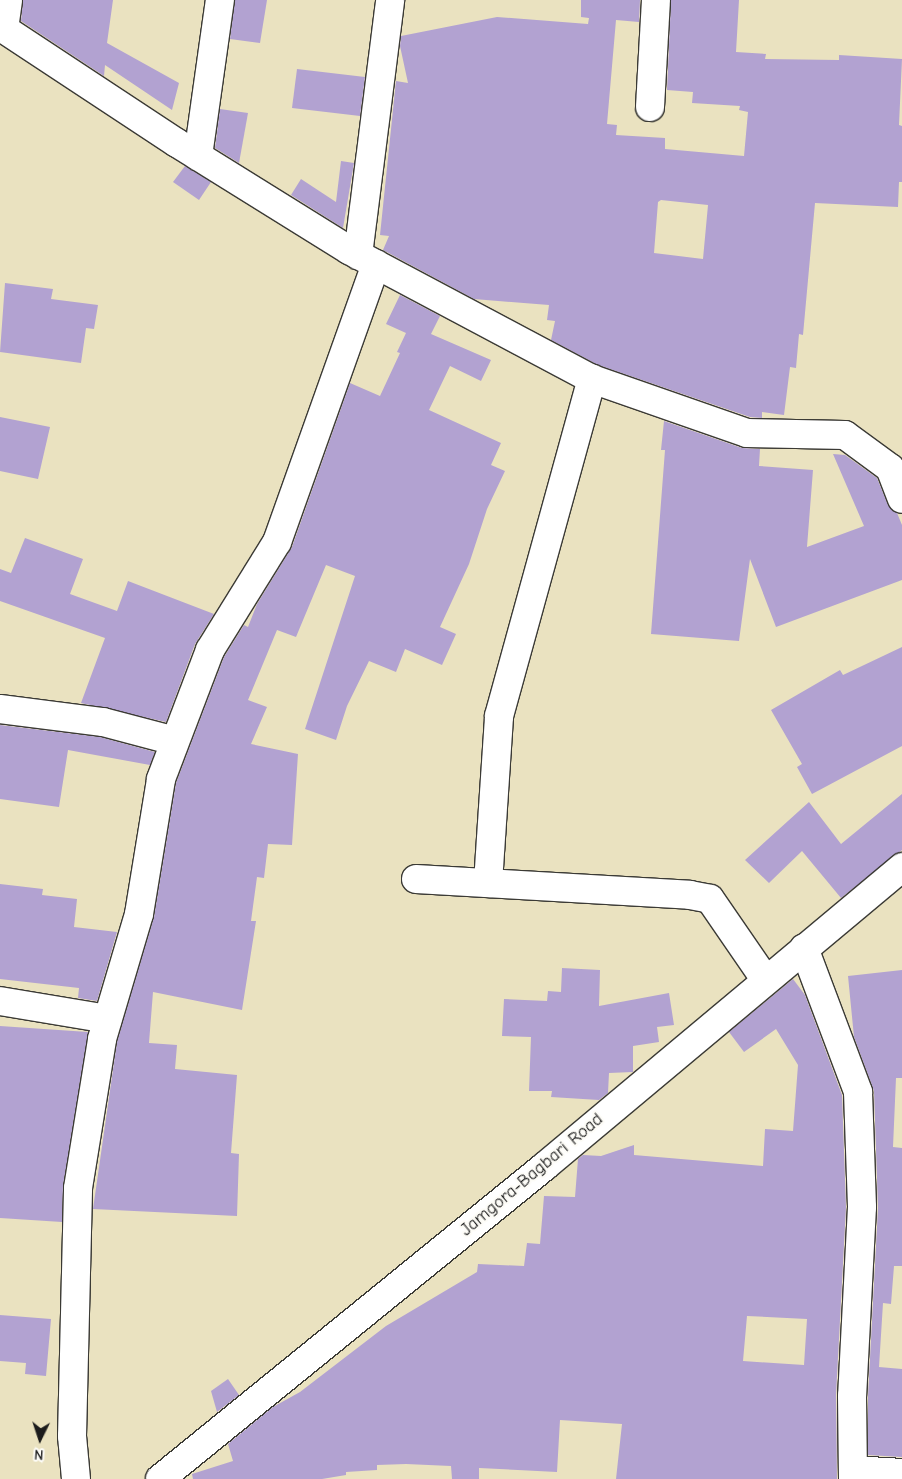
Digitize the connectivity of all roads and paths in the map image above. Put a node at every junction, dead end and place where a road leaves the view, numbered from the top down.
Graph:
1 (8, 0) edge
2 (220, 0) edge
3 (390, 0) edge
4 (656, 0) edge
5 (2, 27) edge
6 (650, 107) dead end
7 (198, 156) junction
8 (367, 259) junction
9 (592, 379) junction
10 (902, 499) edge
11 (0, 709) edge
12 (175, 741) junction
13 (902, 868) edge
14 (416, 879) dead end
15 (488, 883) junction
16 (804, 948) junction
17 (765, 979) junction
18 (0, 1001) edge
19 (108, 1018) junction
20 (902, 1473) edge
21 (853, 1474) edge
22 (76, 1479) edge
23 (160, 1479) edge

1 - 5 street
2 - 7 street
3 - 8 street
4 - 6 street
5 - 7 street
7 - 8 street
8 - 9 street
8 - 12 street
9 - 10 street
9 - 15 street
11 - 12 street
12 - 19 street
13 - 16 street, Jamgora-Bagbari Road
14 - 15 street
15 - 17 street
16 - 17 street, Jamgora-Bagbari Road
16 - 21 street
17 - 23 street, Jamgora-Bagbari Road
18 - 19 street
19 - 22 street
20 - 21 street

